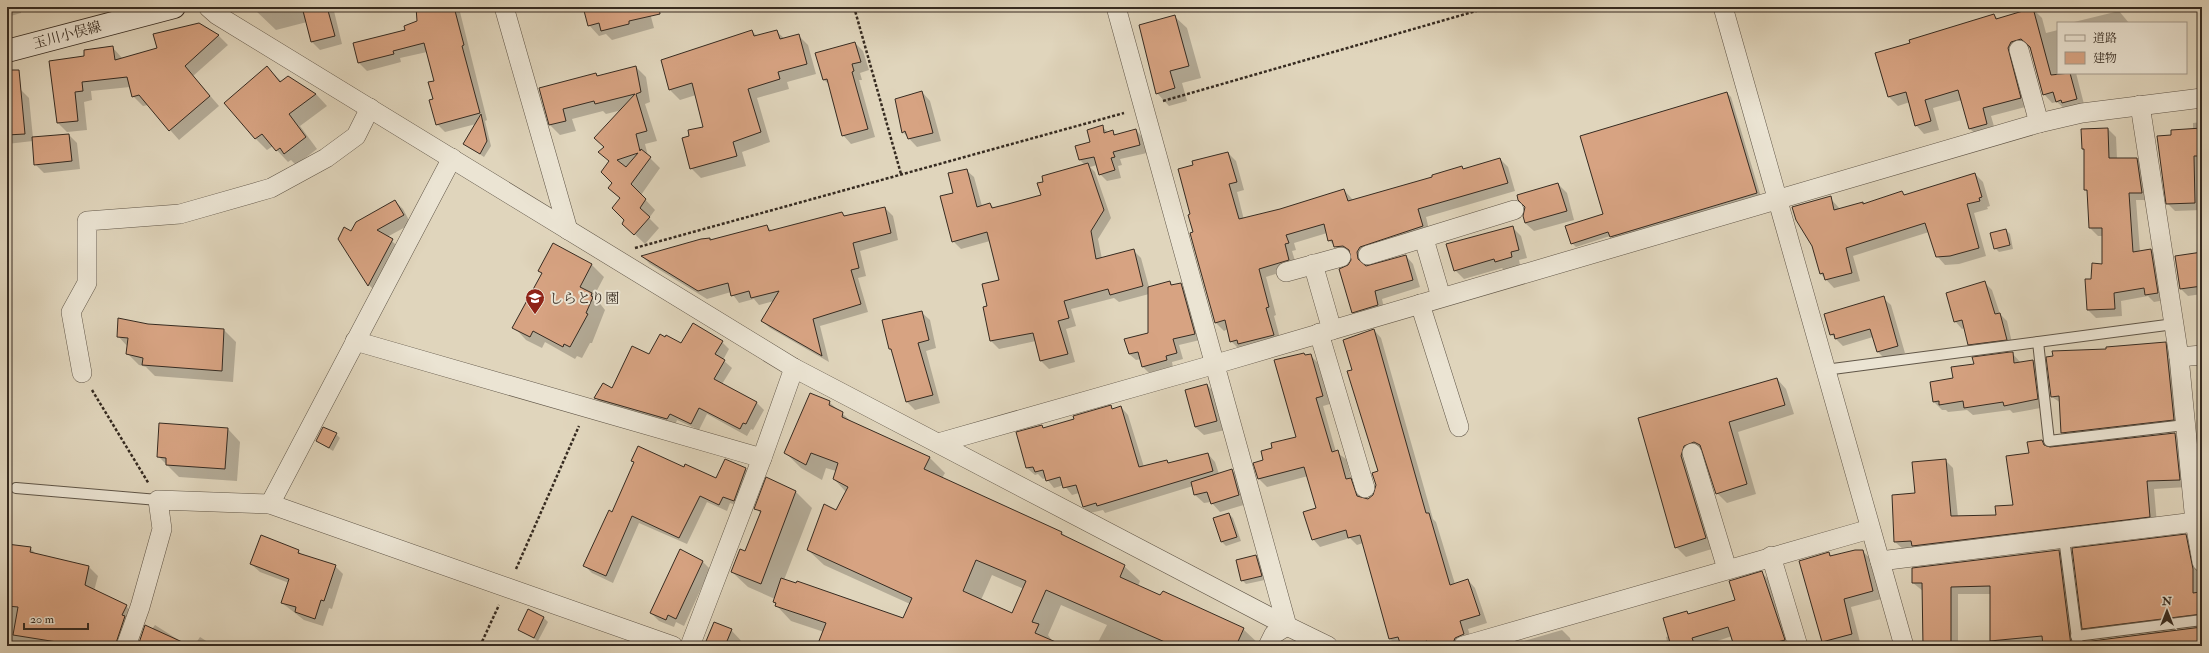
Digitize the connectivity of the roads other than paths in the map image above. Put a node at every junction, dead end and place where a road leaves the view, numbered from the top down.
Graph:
1 (174, 7) edge
2 (208, 7) edge
3 (504, 7) edge
4 (1116, 7) edge
5 (1723, 7) edge
6 (2019, 50) dead end
7 (7, 51) edge
8 (2202, 98) edge
9 (2140, 105) junction
10 (370, 108) junction
11 (2039, 123) junction
12 (452, 158) junction
13 (1777, 198) junction
14 (1514, 210) dead end
15 (568, 230) junction
16 (1424, 239) junction
17 (1368, 255) dead end
18 (1341, 257) dead end
19 (1313, 264) junction
20 (1286, 272) dead end
21 (1441, 297) junction
22 (1420, 304) junction
23 (2174, 324) junction
24 (1325, 332) junction
25 (355, 341) junction
26 (2038, 342) junction
27 (2202, 355) edge
28 (2179, 357) junction
29 (1216, 364) junction
30 (794, 368) junction
31 (1825, 370) junction
32 (82, 373) road end
33 (2185, 425) junction
34 (1459, 428) dead end
35 (938, 443) junction
36 (1692, 452) dead end
37 (762, 458) junction
38 (2197, 484) edge
39 (16, 488) dead end
40 (1365, 488) dead end
41 (158, 500) junction
42 (270, 504) junction
43 (2195, 522) junction
44 (1870, 529) junction
45 (2064, 538) junction
46 (1771, 556) junction
47 (1880, 561) junction
48 (2202, 562) edge
49 (1727, 569) junction
50 (2202, 620) edge
51 (1288, 626) junction
52 (2077, 641) edge
53 (126, 646) edge
54 (673, 646) edge
55 (690, 646) edge
56 (1268, 646) edge
57 (1328, 646) edge
58 (1463, 646) edge
59 (1798, 646) edge
60 (1904, 646) edge

1 - 7 main road, 玉川小俣線
2 - 10 street
3 - 15 street
4 - 29 street
5 - 13 street
6 - 11 street
8 - 9 street
9 - 11 street
9 - 23 street
10 - 12 street
10 - 32 street
11 - 13 street
12 - 15 street
12 - 25 street
13 - 21 street
13 - 31 street
14 - 16 street
15 - 30 street
16 - 17 street
16 - 21 street
18 - 19 street
19 - 20 street
19 - 24 street
21 - 22 street
22 - 24 street
22 - 34 street
23 - 26 lane
23 - 28 street
24 - 29 street
24 - 40 street
25 - 37 street
25 - 42 street
26 - 31 lane
26 - 33 lane
27 - 28 street
28 - 33 street
29 - 35 street
29 - 51 street
30 - 35 street
30 - 37 street
31 - 44 street
33 - 38 street
35 - 51 street
36 - 49 street
37 - 55 street
38 - 43 street
39 - 41 lane
41 - 42 street
41 - 53 street
42 - 54 street
43 - 45 street
43 - 48 street
44 - 46 street
44 - 47 street
45 - 47 street
45 - 52 lane
46 - 49 street
46 - 59 street
47 - 60 street
49 - 58 street
50 - 52 lane
51 - 56 street
51 - 57 street

